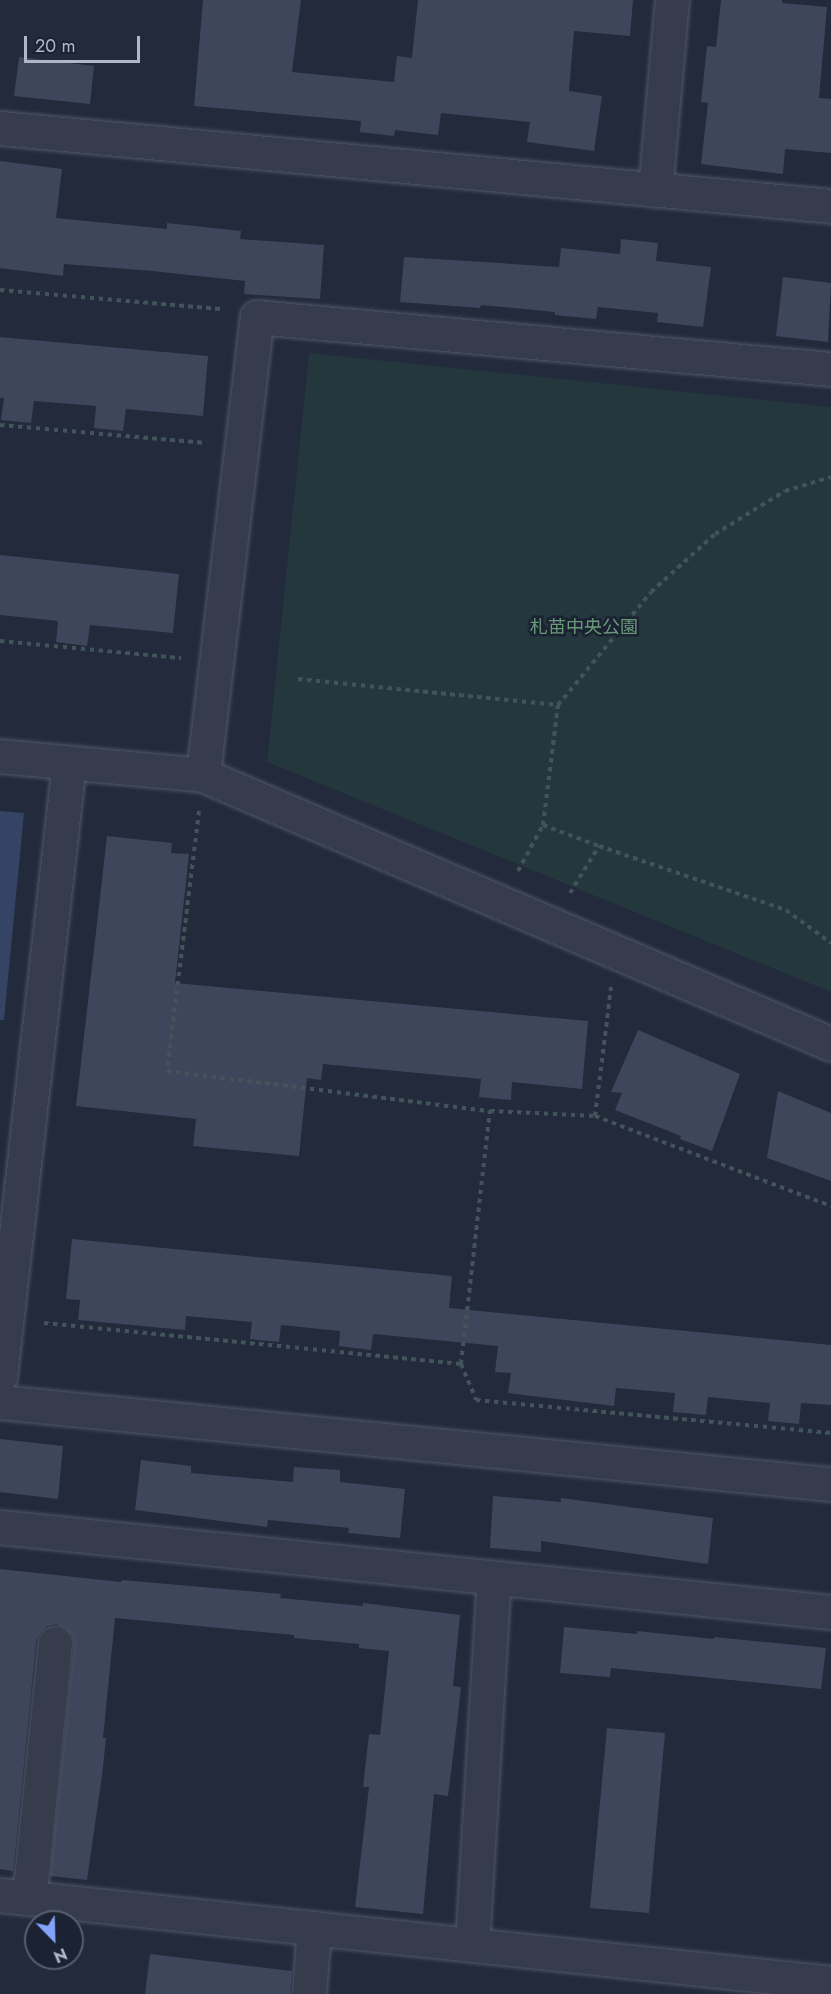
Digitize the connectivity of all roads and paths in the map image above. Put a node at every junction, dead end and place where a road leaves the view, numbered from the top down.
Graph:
1 (672, 0) edge
2 (0, 128) edge
3 (655, 190) junction
4 (831, 206) edge
5 (0, 290) edge
6 (225, 309) dead end
7 (831, 369) edge
8 (0, 425) edge
9 (210, 443) dead end
10 (831, 477) edge
11 (0, 641) edge
12 (185, 659) dead end
13 (298, 679) dead end
14 (558, 705) junction
15 (0, 756) edge
16 (69, 764) junction
17 (201, 789) junction
18 (543, 825) junction
19 (599, 846) junction
20 (516, 875) dead end
21 (567, 897) dead end
22 (831, 943) edge
23 (611, 982) dead end
24 (831, 1044) edge
25 (490, 1112) junction
26 (595, 1116) junction
27 (831, 1206) edge
28 (40, 1322) dead end
29 (461, 1364) junction
30 (0, 1376) edge
31 (0, 1402) edge
32 (831, 1433) edge
33 (831, 1484) edge
34 (0, 1527) edge
35 (494, 1579) junction
36 (831, 1612) edge
37 (55, 1643) dead end
38 (13, 1896) edge
39 (315, 1928) junction
40 (472, 1945) junction
41 (831, 1983) edge
42 (309, 1994) edge

1 - 3 street
2 - 3 street
3 - 4 street
5 - 6 path
7 - 17 street
8 - 9 path
10 - 14 path
11 - 12 path
13 - 14 path
14 - 18 path
15 - 16 street
16 - 17 street
16 - 30 street
17 - 24 street
17 - 25 path
18 - 19 path
18 - 20 path
19 - 21 path
19 - 22 path
23 - 26 path
25 - 26 path
25 - 29 path
26 - 27 path
28 - 29 path
29 - 32 path
31 - 33 street
34 - 35 street
35 - 36 street
35 - 40 street
37 - 38 street
38 - 39 street
39 - 40 street
39 - 42 street
40 - 41 street

